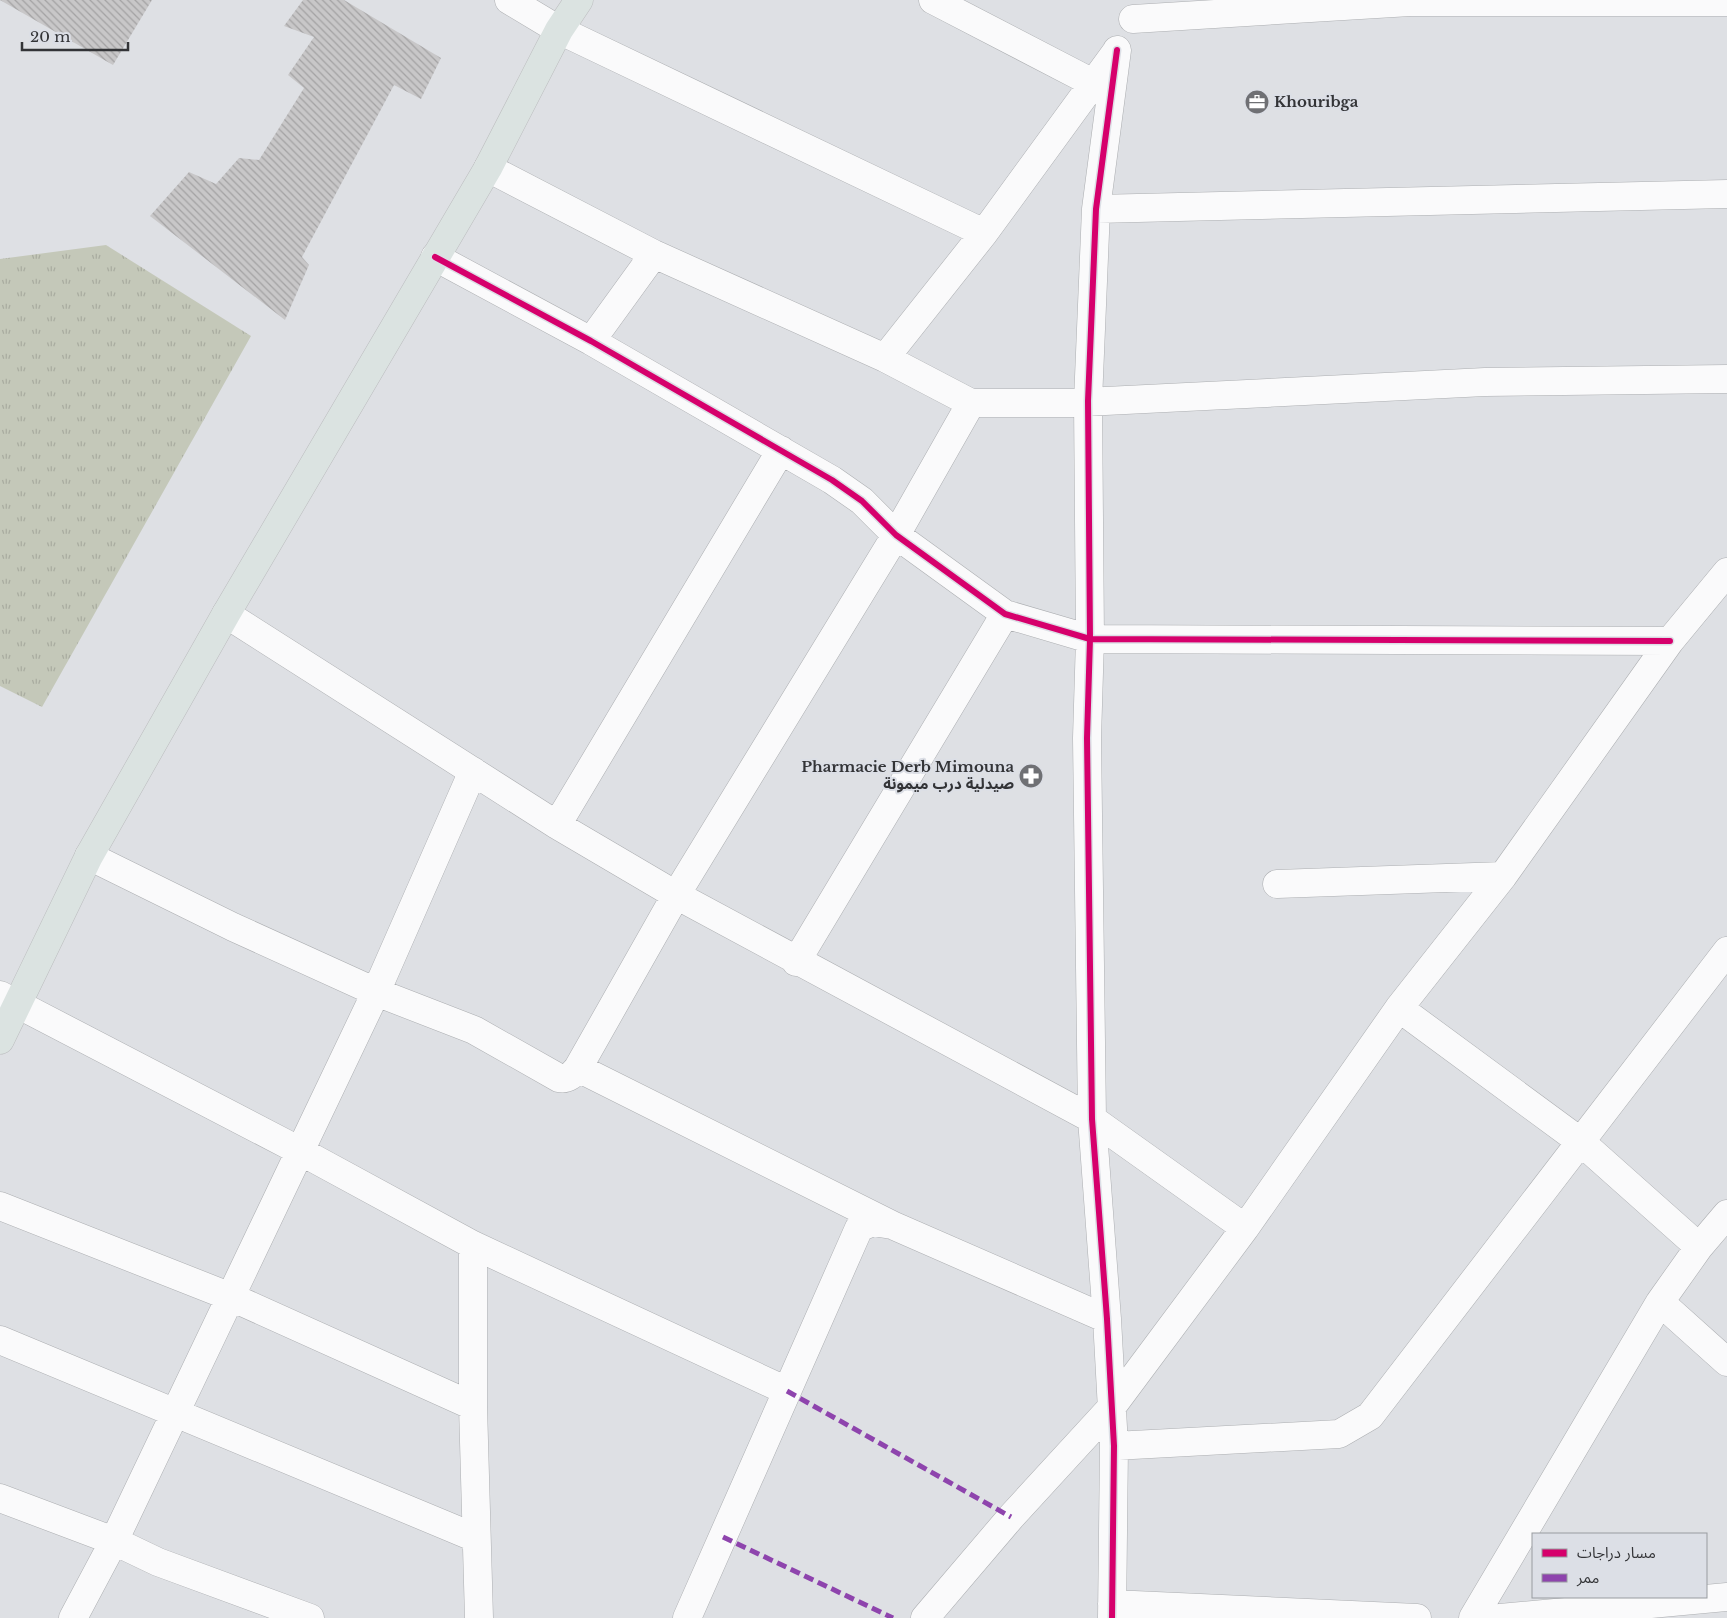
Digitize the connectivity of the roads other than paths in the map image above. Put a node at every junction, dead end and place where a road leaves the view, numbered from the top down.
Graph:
1 (508, 0) edge
2 (579, 0) edge
3 (934, 0) edge
4 (1411, 1) edge
5 (1727, 2) edge
6 (1140, 10) edge
7 (559, 30) junction
8 (1118, 50) junction
9 (1093, 83) junction
10 (488, 168) junction
11 (1727, 194) edge
12 (1096, 209) junction
13 (984, 233) junction
14 (654, 254) junction
15 (435, 257) junction
16 (591, 341) junction
17 (885, 358) junction
18 (1727, 379) edge
19 (1088, 401) junction
20 (971, 402) junction
21 (781, 450) junction
22 (896, 535) junction
23 (1727, 572) edge
24 (1718, 602) edge
25 (226, 614) junction
26 (1005, 614) junction
27 (1090, 639) junction
28 (1670, 641) junction
29 (473, 771) junction
30 (558, 825) junction
31 (89, 856) junction
32 (1503, 876) junction
33 (1277, 884) dead end
34 (676, 896) junction
35 (1727, 952) edge
36 (796, 962) junction
37 (376, 992) junction
38 (8, 1000) edge
39 (1398, 1008) junction
40 (0, 1040) edge
41 (578, 1068) junction
42 (1092, 1119) junction
43 (1581, 1142) junction
44 (300, 1151) junction
45 (0, 1206) edge
46 (1727, 1214) edge
47 (892, 1225) junction
48 (1245, 1228) junction
49 (472, 1245) junction
50 (1699, 1247) junction
51 (231, 1297) junction
52 (1660, 1302) junction
53 (1107, 1318) junction
54 (0, 1340) edge
55 (1727, 1362) edge
56 (787, 1390) junction
57 (473, 1406) junction
58 (1110, 1408) junction
59 (174, 1412) junction
60 (1114, 1446) junction
61 (0, 1498) edge
62 (476, 1538) junction
63 (114, 1541) junction
64 (1727, 1597) edge
65 (1112, 1611) edge
66 (73, 1618) edge
67 (310, 1618) edge
68 (479, 1618) edge
69 (687, 1618) edge
70 (924, 1618) edge
71 (1417, 1618) edge
72 (1473, 1618) edge
73 (1500, 1618) edge

1 - 7 street
2 - 7 main road
3 - 9 street
4 - 5 street
4 - 6 street
6 - 8 street
7 - 10 main road
7 - 13 street
8 - 9 street
8 - 12 street
9 - 13 street
10 - 14 street
10 - 15 main road
11 - 12 street
12 - 19 street
13 - 17 street
14 - 16 street
14 - 17 street
15 - 16 street
15 - 25 main road
16 - 21 street
17 - 20 street
18 - 19 street
19 - 20 street
19 - 27 street
20 - 22 street
21 - 22 street
21 - 30 street
22 - 26 street
22 - 34 street
23 - 24 street
24 - 28 street
25 - 29 street
25 - 31 main road
26 - 27 street
26 - 36 street
27 - 28 street
27 - 42 street
28 - 32 street
29 - 30 street
29 - 37 street
30 - 34 street
31 - 37 street
31 - 38 main road
32 - 33 street
32 - 39 street
34 - 36 street
34 - 41 street
35 - 43 street
36 - 42 street
37 - 41 street
37 - 44 street
38 - 40 main road
38 - 44 street
39 - 43 street
39 - 48 street
41 - 47 street
42 - 48 street
42 - 53 street
43 - 50 street
43 - 60 street
44 - 49 street
44 - 51 street
45 - 51 street
46 - 50 street
47 - 53 street
47 - 56 street
48 - 58 street
49 - 56 street
49 - 57 street
50 - 52 street
51 - 57 street
51 - 59 street
52 - 55 street
52 - 72 street
53 - 58 street
54 - 59 street
56 - 69 street
57 - 62 street
58 - 60 street
58 - 70 street
59 - 62 street
59 - 63 street
60 - 65 street
61 - 63 street
62 - 68 street
63 - 66 street
63 - 67 street
64 - 73 street
65 - 71 street

